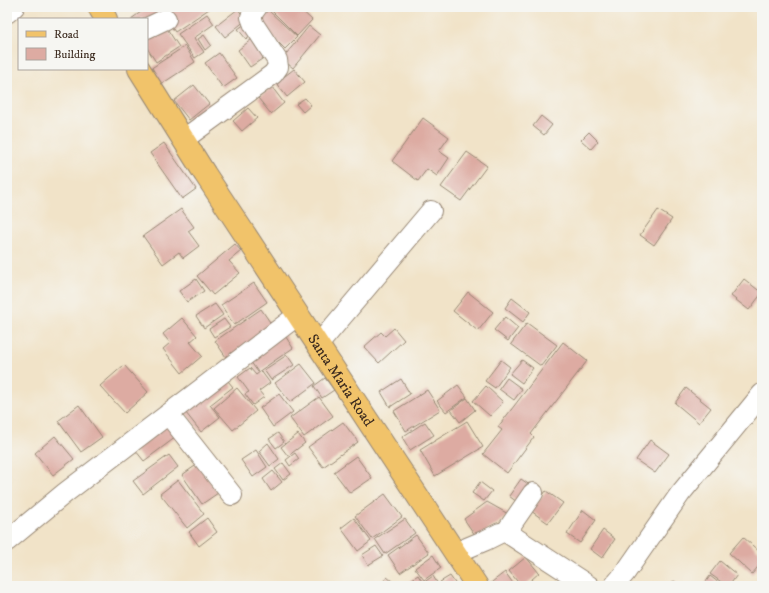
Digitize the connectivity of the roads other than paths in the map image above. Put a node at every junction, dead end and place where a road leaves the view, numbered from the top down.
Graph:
1 (14, 7) edge
2 (99, 7) edge
3 (257, 7) edge
4 (7, 13) edge
5 (105, 18) edge
6 (166, 19) dead end
7 (148, 28) edge
8 (140, 70) edge
9 (184, 139) junction
10 (431, 211) dead end
11 (298, 315) junction
12 (318, 345) junction
13 (762, 394) edge
14 (168, 414) junction
15 (533, 493) dead end
16 (232, 495) dead end
17 (506, 532) junction
18 (7, 541) edge
19 (455, 553) junction
20 (477, 586) edge
21 (589, 586) edge
22 (614, 586) edge

1 - 4 street
2 - 5 main road
3 - 9 street
6 - 7 street
8 - 9 main road, Santa Maria Road
9 - 11 main road, Santa Maria Road
10 - 12 street
11 - 12 main road, Santa Maria Road
11 - 14 street
12 - 19 main road, Santa Maria Road
13 - 22 street
14 - 16 street
14 - 18 street
15 - 17 street
17 - 19 street
17 - 21 street
19 - 20 main road, Santa Maria Road

